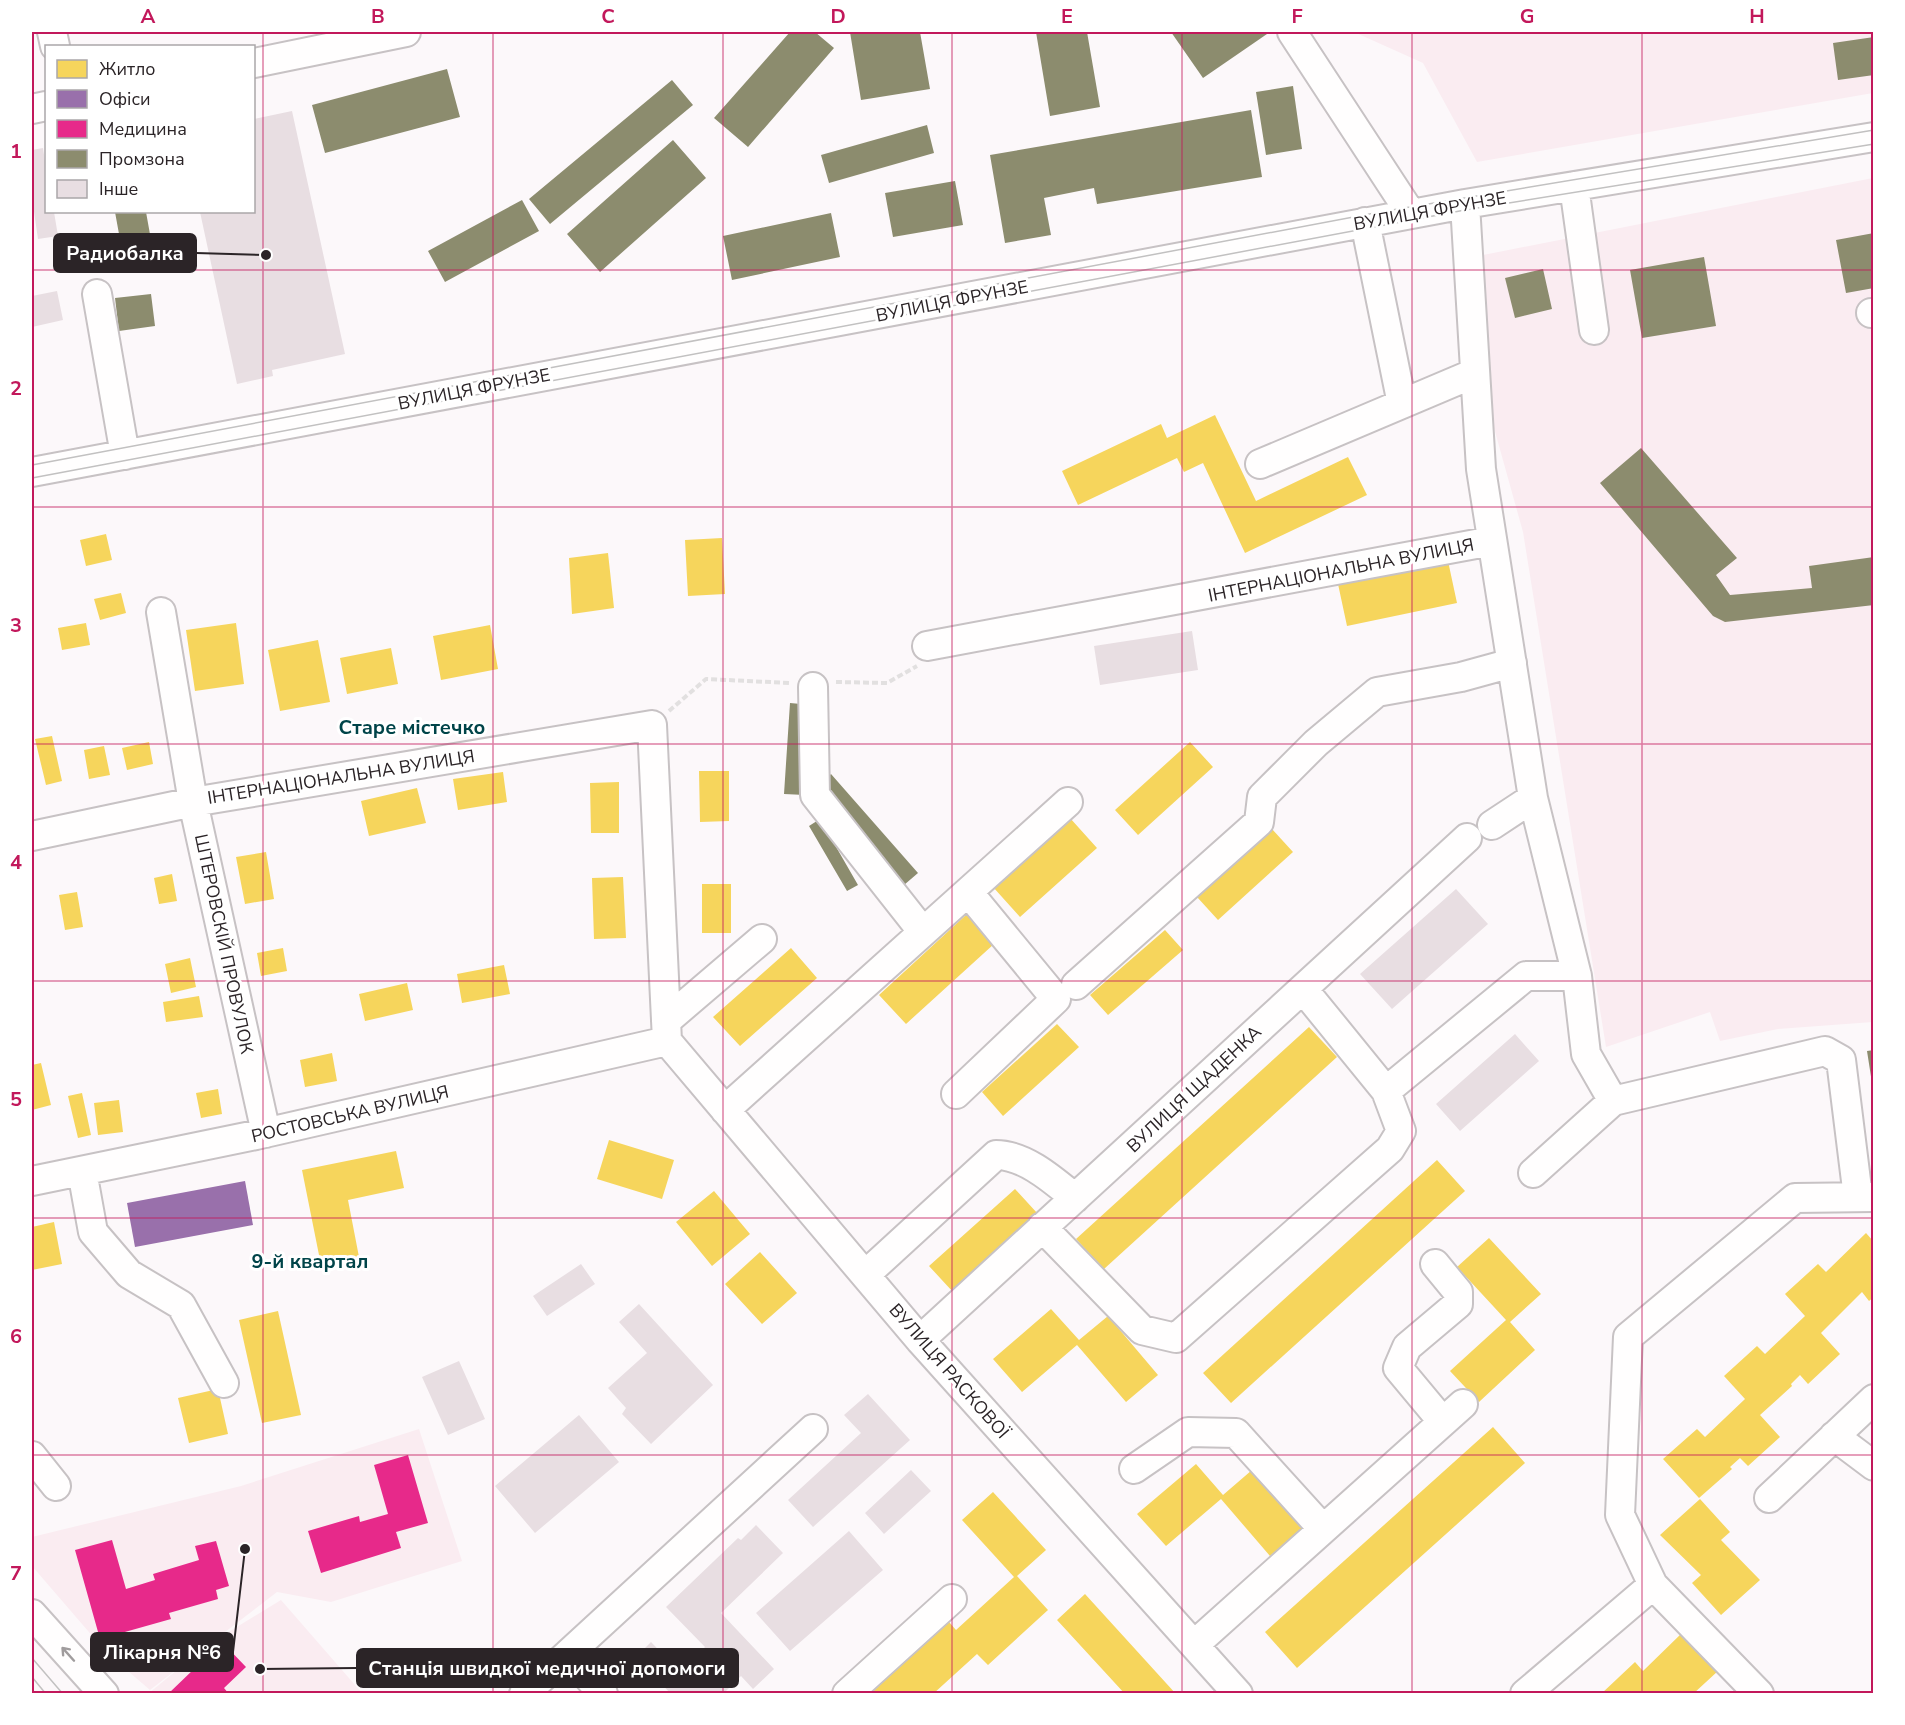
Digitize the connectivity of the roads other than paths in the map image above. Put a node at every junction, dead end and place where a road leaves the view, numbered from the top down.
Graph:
1 (406, 32) edge
2 (1292, 32) edge
3 (255, 63) edge
4 (1874, 137) edge
5 (1574, 186) junction
6 (1465, 204) junction
7 (1411, 214) junction
8 (1365, 222) junction
9 (97, 294) dead end
10 (1594, 330) dead end
11 (1475, 373) junction
12 (1402, 404) junction
13 (125, 455) junction
14 (1260, 464) dead end
15 (32, 472) edge
16 (1492, 542) junction
17 (160, 612) dead end
18 (927, 646) dead end
19 (1512, 663) junction
20 (813, 687) dead end
21 (1533, 798) junction
22 (192, 802) junction
23 (1068, 802) dead end
24 (1492, 825) dead end
25 (32, 836) edge
26 (1467, 838) dead end
27 (968, 892) junction
28 (923, 932) junction
29 (762, 939) dead end
30 (1577, 976) junction
31 (1076, 985) dead end
32 (1303, 989) junction
33 (667, 1031) junction
34 (1386, 1091) junction
35 (956, 1094) dead end
36 (1613, 1101) junction
37 (725, 1110) junction
38 (266, 1133) junction
39 (82, 1171) junction
40 (1533, 1173) dead end
41 (32, 1181) edge
42 (1866, 1197) edge
43 (1075, 1198) junction
44 (1042, 1227) junction
45 (1435, 1264) dead end
46 (865, 1275) junction
47 (920, 1340) junction
48 (224, 1383) dead end
49 (1874, 1399) edge
50 (813, 1429) dead end
51 (1834, 1436) junction
52 (32, 1456) edge
53 (1874, 1466) edge
54 (1134, 1468) dead end
55 (57, 1486) dead end
56 (1769, 1498) dead end
57 (1323, 1529) junction
58 (1653, 1585) junction
59 (952, 1599) dead end
60 (32, 1614) edge
61 (1194, 1645) junction
62 (568, 1654) junction
63 (104, 1694) edge
64 (525, 1694) edge
65 (603, 1694) edge
66 (847, 1694) edge
67 (1238, 1694) edge
68 (1525, 1694) edge
69 (1759, 1694) edge

1 - 3 street
2 - 7 street
4 - 5 street, ВУЛИЦЯ ФРУНЗЕ
5 - 6 street, ВУЛИЦЯ ФРУНЗЕ
5 - 10 street
6 - 7 street, ВУЛИЦЯ ФРУНЗЕ
6 - 11 street, ІНТЕРНАЦІОНАЛЬНА ВУЛИЦЯ
7 - 8 street, ВУЛИЦЯ ФРУНЗЕ
8 - 12 street
8 - 13 street, ВУЛИЦЯ ФРУНЗЕ
9 - 13 street
11 - 12 street
11 - 16 street, ІНТЕРНАЦІОНАЛЬНА ВУЛИЦЯ
12 - 14 street
13 - 15 street, ВУЛИЦЯ ФРУНЗЕ
16 - 18 street, ІНТЕРНАЦІОНАЛЬНА ВУЛИЦЯ
16 - 19 street
17 - 22 street, ШТЕРОВСКІЙ ПРОВУЛОК
19 - 21 street
19 - 31 street
20 - 28 street
21 - 24 street
21 - 30 street
22 - 25 street, ІНТЕРНАЦІОНАЛЬНА ВУЛИЦЯ
22 - 33 street, ІНТЕРНАЦІОНАЛЬНА ВУЛИЦЯ
22 - 38 street, ШТЕРОВСКІЙ ПРОВУЛОК
23 - 27 street
26 - 32 street, ВУЛИЦЯ ЩАДЕНКА
27 - 28 street
27 - 35 street
28 - 37 street
29 - 33 street
30 - 34 street
30 - 36 street
32 - 34 street
32 - 43 street, ВУЛИЦЯ ЩАДЕНКА
33 - 37 street, ВУЛИЦЯ РАСКОВОЇ
33 - 38 street, РОСТОВСЬКА ВУЛИЦЯ
34 - 44 street
36 - 40 street
36 - 42 street
37 - 46 street, ВУЛИЦЯ РАСКОВОЇ
38 - 39 street, РОСТОВСЬКА ВУЛИЦЯ
39 - 41 street, РОСТОВСЬКА ВУЛИЦЯ
39 - 48 street
42 - 58 street
43 - 44 street, ВУЛИЦЯ ЩАДЕНКА
43 - 46 street
44 - 47 street, ВУЛИЦЯ ЩАДЕНКА
45 - 57 street
46 - 47 street, ВУЛИЦЯ РАСКОВОЇ
47 - 61 street, ВУЛИЦЯ РАСКОВОЇ
49 - 51 street
50 - 62 street
51 - 53 street
51 - 56 street
52 - 55 street
54 - 57 street
57 - 61 street
58 - 68 street
58 - 69 street
59 - 66 street
63 -> 60 street
61 - 67 street, ВУЛИЦЯ РАСКОВОЇ
62 - 64 street
62 - 65 street

